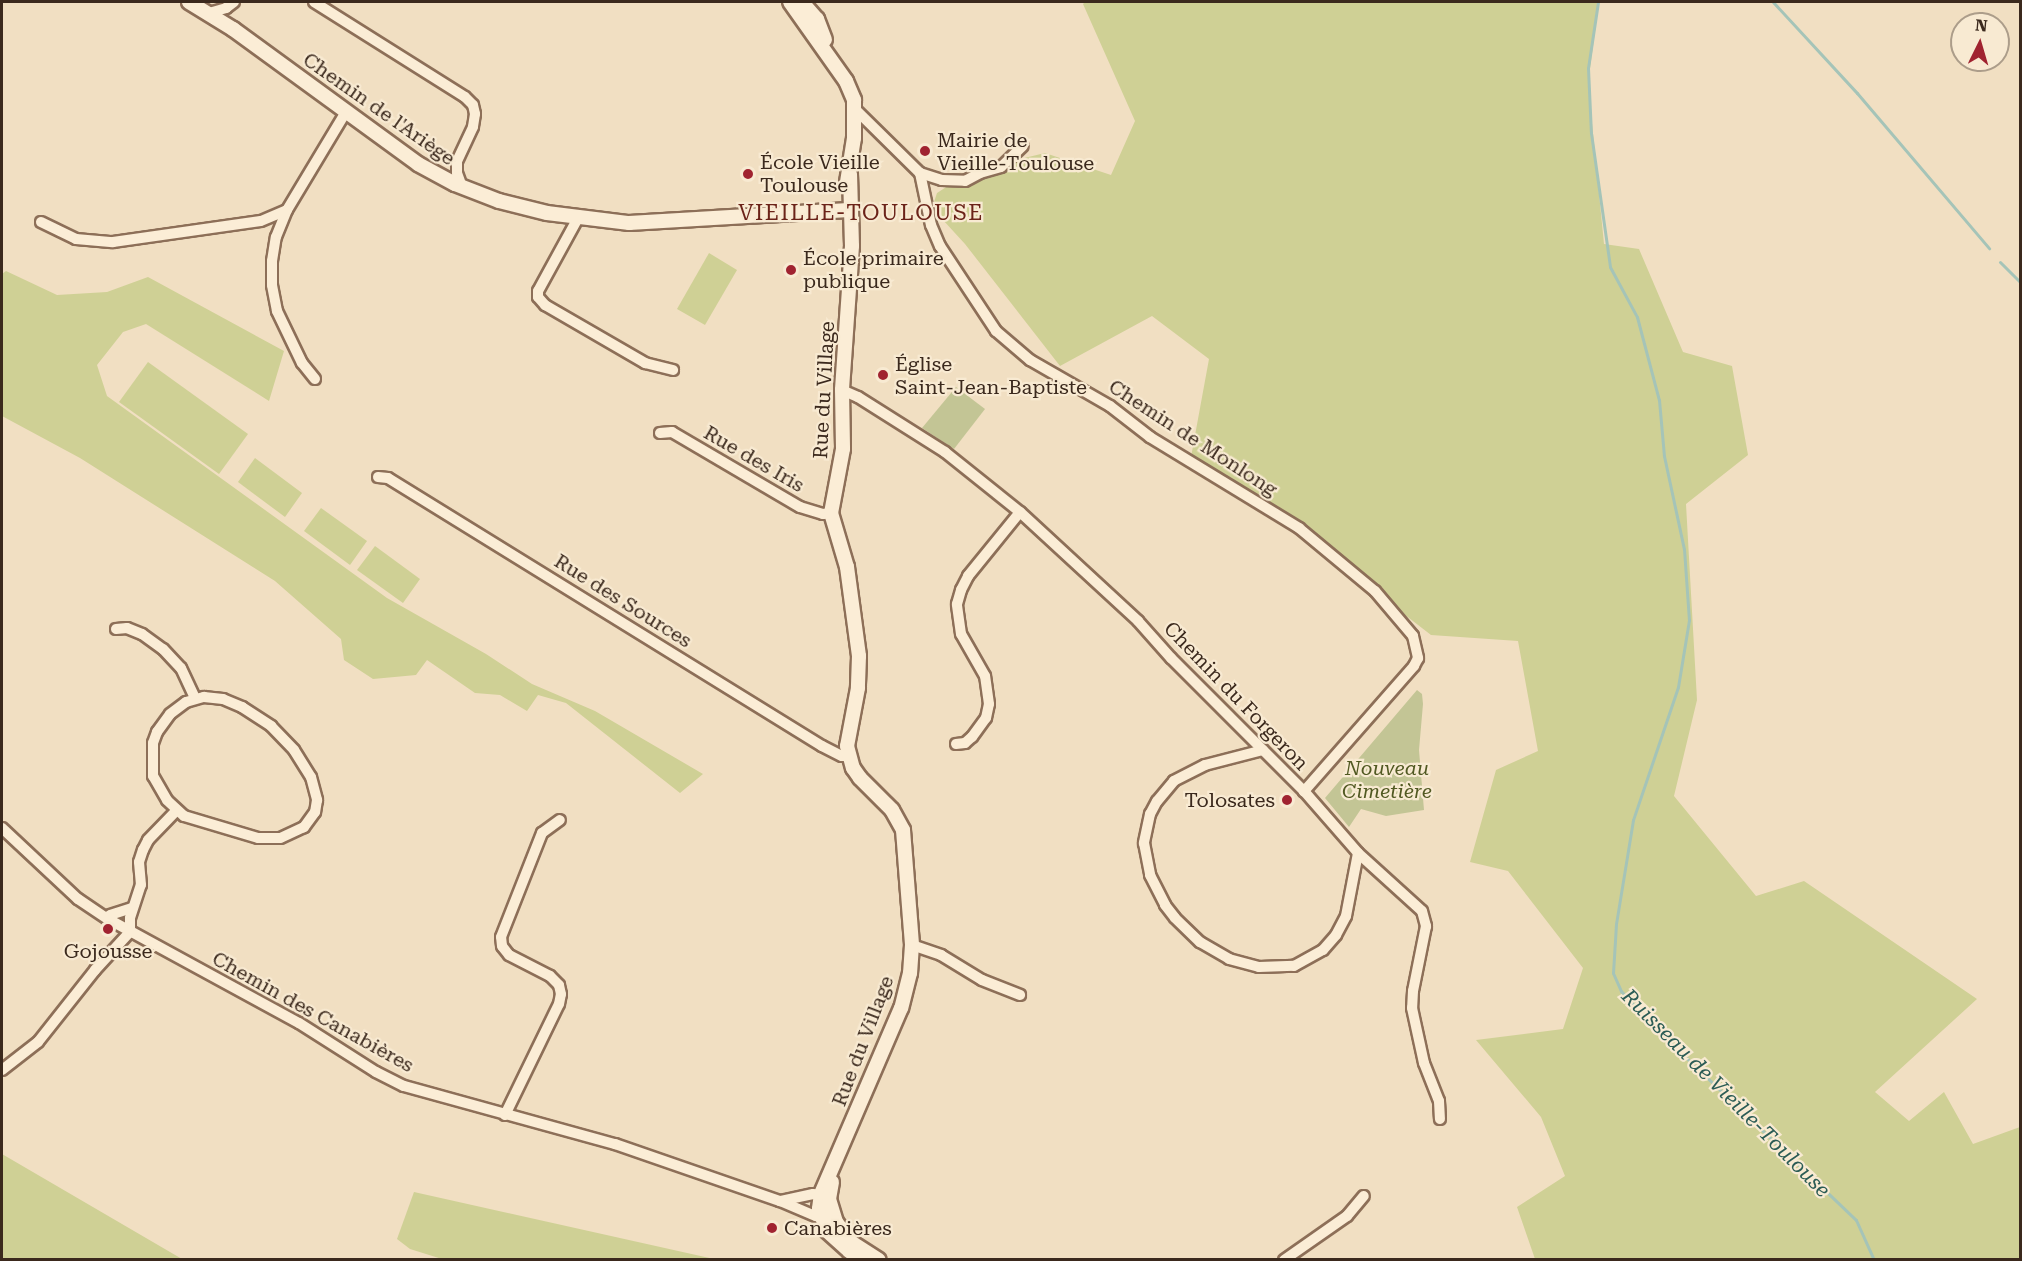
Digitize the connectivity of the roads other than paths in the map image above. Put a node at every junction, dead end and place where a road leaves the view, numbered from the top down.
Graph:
1 (189, 2) edge
2 (314, 2) edge
3 (233, 3) edge
4 (799, 3) edge
5 (209, 13) junction
6 (233, 29) junction
7 (855, 109) junction
8 (346, 112) junction
9 (1023, 146) dead end
10 (457, 162) junction
11 (920, 173) junction
12 (436, 175) junction
13 (462, 187) junction
14 (287, 210) junction
15 (846, 211) junction
16 (578, 218) junction
17 (261, 221) junction
18 (41, 222) dead end
19 (276, 237) junction
20 (673, 370) dead end
21 (315, 379) dead end
22 (842, 390) junction
23 (660, 433) dead end
24 (378, 477) dead end
25 (1020, 512) junction
26 (829, 514) junction
27 (116, 629) dead end
28 (195, 698) junction
29 (956, 744) dead end
30 (1263, 750) junction
31 (849, 756) junction
32 (1304, 791) junction
33 (176, 811) junction
34 (560, 820) dead end
35 (2, 828) edge
36 (1358, 853) junction
37 (132, 908) junction
38 (108, 919) junction
39 (130, 932) junction
40 (912, 945) junction
41 (1020, 995) dead end
42 (2, 1070) edge
43 (505, 1114) junction
44 (1440, 1119) dead end
45 (1364, 1196) dead end
46 (780, 1201) junction
47 (825, 1204) junction
48 (855, 1255) edge
49 (879, 1260) edge
50 (1284, 1260) edge

1 - 5 street, Chemin de l'Ariège
2 - 10 street
3 - 5 street
3 - 6 street
4 - 7 street, Rue du Village
5 - 6 street, Chemin de l'Ariège
6 - 8 street, Chemin de l'Ariège
7 - 11 street
7 - 15 street, Rue du Village
8 - 12 street, Chemin de l'Ariège
8 - 14 street
9 - 11 street
10 - 12 street
10 - 13 street
11 - 32 street, Chemin de Monlong
12 - 13 street, Chemin de l'Ariège
13 - 16 street, Chemin de l'Ariège
14 - 17 street
14 - 19 street
15 - 16 street, Chemin de l'Ariège
15 - 22 street, Rue du Village
16 - 20 street
17 - 18 street
17 - 19 street
19 - 21 street
22 - 25 street, Chemin du Forgeron
22 - 26 street, Rue du Village
23 - 26 street, Rue des Iris
24 - 31 street, Rue des Sources
25 - 29 street
25 - 30 street, Chemin du Forgeron
26 - 31 street, Rue du Village
27 - 28 street
28 - 33 street
28 - 33 street
30 - 32 street, Chemin du Forgeron
30 - 36 street
31 - 40 street, Rue du Village
32 - 36 street, Chemin du Forgeron
33 - 37 street
34 - 43 street
35 - 38 street, Chemin des Canabières
36 - 44 street, Chemin du Forgeron
37 - 38 street
37 - 39 street
38 - 39 street, Chemin des Canabières
39 - 42 street
39 - 43 street, Chemin des Canabières
40 - 41 street
40 - 47 street, Rue du Village
43 - 46 street, Chemin des Canabières
45 - 50 street
46 - 47 street, Chemin des Canabières
46 - 47 street, Chemin des Canabières
47 - 48 street
48 - 49 street

